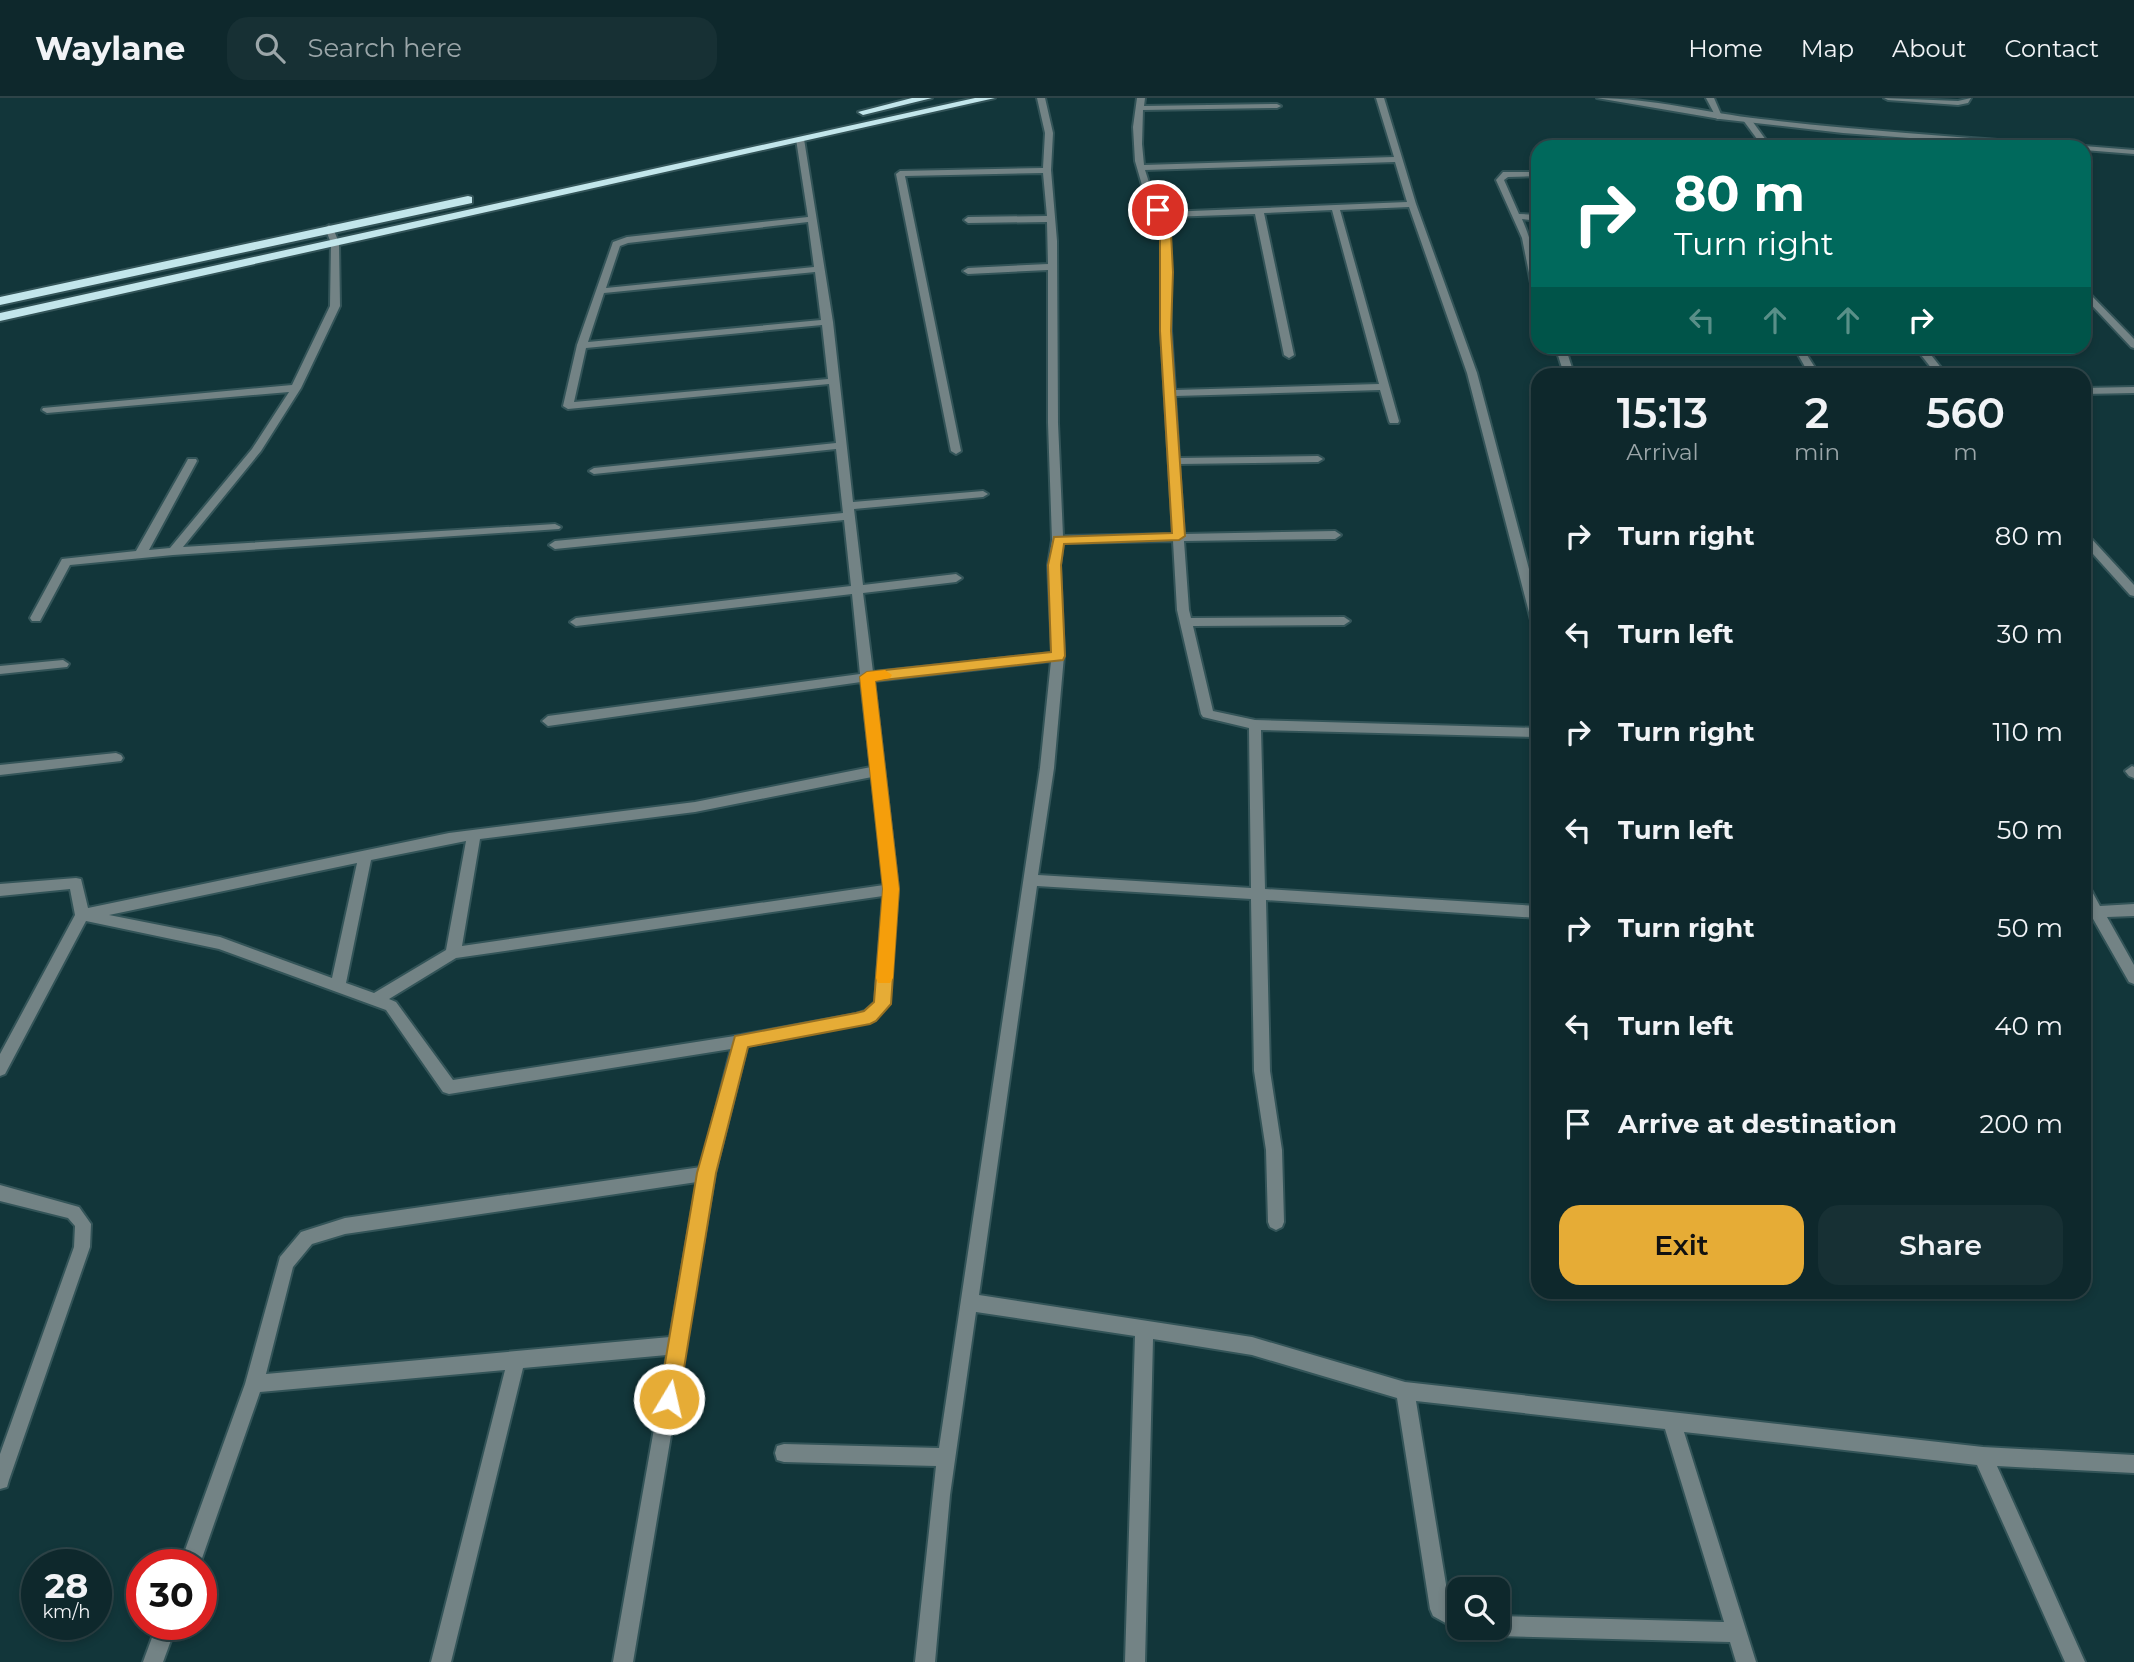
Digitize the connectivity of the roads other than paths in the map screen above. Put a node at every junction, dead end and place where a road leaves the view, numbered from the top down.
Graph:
1 (927, 98) edge
2 (990, 98) edge
3 (1041, 98) edge
4 (1380, 98) edge
5 (1601, 98) edge
6 (1710, 98) edge
7 (1888, 98) edge
8 (1967, 98) edge
9 (1140, 103) edge
10 (1277, 106) dead end
11 (848, 116) dead end
12 (1720, 117) junction
13 (835, 119) dead end
14 (1747, 120) junction
15 (798, 133) junction
16 (1762, 140) edge
17 (1967, 140) edge
18 (715, 145) dead end
19 (701, 148) dead end
20 (2091, 149) edge
21 (2134, 152) edge
22 (1397, 159) junction
23 (1141, 168) junction
24 (1047, 170) junction
25 (1531, 174) edge
26 (531, 186) dead end
27 (1412, 204) junction
28 (1335, 207) junction
29 (1259, 211) junction
30 (1165, 215) junction
31 (1516, 216) junction
32 (1531, 217) edge
33 (812, 219) junction
34 (1051, 219) junction
35 (968, 220) dead end
36 (329, 228) junction
37 (335, 243) junction
38 (1531, 253) edge
39 (1053, 267) junction
40 (820, 269) junction
41 (968, 271) dead end
42 (599, 291) junction
43 (2091, 299) edge
44 (0, 300) edge
45 (0, 317) edge
46 (828, 322) junction
47 (582, 345) junction
48 (2134, 345) edge
49 (1925, 354) edge
50 (1289, 355) dead end
51 (1936, 368) edge
52 (834, 381) junction
53 (1384, 387) junction
54 (296, 388) junction
55 (2134, 390) edge
56 (2091, 391) edge
57 (1171, 393) junction
58 (47, 410) dead end
59 (1394, 421) dead end
60 (842, 445) junction
61 (956, 451) dead end
62 (1318, 459) dead end
63 (192, 461) dead end
64 (1175, 461) junction
65 (594, 471) dead end
66 (983, 494) dead end
67 (849, 511) junction
68 (555, 527) dead end
69 (1335, 535) dead end
70 (1179, 536) junction
71 (1058, 540) junction
72 (555, 545) dead end
73 (2091, 545) edge
74 (173, 551) junction
75 (140, 555) junction
76 (956, 578) dead end
77 (856, 591) junction
78 (2134, 592) edge
79 (1531, 597) edge
80 (36, 618) dead end
81 (1344, 621) dead end
82 (576, 622) dead end
83 (1186, 622) junction
84 (1058, 656) junction
85 (63, 664) dead end
86 (0, 670) edge
87 (867, 677) junction
88 (548, 721) dead end
89 (1255, 725) junction
90 (1531, 732) edge
91 (116, 758) dead end
92 (0, 770) edge
93 (877, 771) junction
94 (474, 835) junction
95 (365, 856) junction
96 (1030, 880) junction
97 (891, 889) junction
98 (0, 890) edge
99 (1257, 896) junction
100 (2134, 910) edge
101 (2091, 911) edge
102 (1531, 912) edge
103 (2091, 913) edge
104 (82, 915) junction
105 (453, 953) junction
106 (2134, 978) edge
107 (338, 987) junction
108 (375, 1000) junction
109 (741, 1041) junction
110 (0, 1069) edge
111 (707, 1173) junction
112 (0, 1193) edge
113 (1276, 1222) dead end
114 (969, 1302) junction
115 (1144, 1328) junction
116 (678, 1345) junction
117 (516, 1361) junction
118 (254, 1384) junction
119 (1405, 1391) junction
120 (1672, 1422) junction
121 (784, 1452) dead end
122 (1983, 1456) junction
123 (946, 1457) junction
124 (2134, 1464) edge
125 (0, 1480) edge
126 (195, 1549) edge
127 (1447, 1613) edge
128 (1510, 1626) edge
129 (1737, 1632) junction
130 (161, 1640) edge
131 (153, 1662) edge
132 (441, 1662) edge
133 (623, 1662) edge
134 (925, 1662) edge
135 (1135, 1662) edge
136 (1746, 1662) edge
137 (2075, 1662) edge

1 - 11 highway
2 - 15 highway
3 - 24 street
4 - 22 street
5 - 12 street
6 - 12 street
7 - 8 street
9 - 10 street
9 - 23 street
12 - 14 street
13 - 15 highway
14 - 16 street
14 - 17 street
15 - 33 street
15 - 37 highway
18 - 19 highway
20 - 21 street
22 - 23 street
22 - 27 street
23 - 30 street
24 - 34 street
24 - 61 street
25 - 31 street
26 - 36 highway
27 - 28 street
27 - 79 street
28 - 29 street
28 - 53 street
29 - 30 street
29 - 50 street
30 - 57 street
31 - 32 street
31 - 38 street
33 - 40 street
33 - 42 street
34 - 35 street
34 - 39 street
36 - 37 street
36 - 44 highway
37 - 45 highway
37 - 54 street
39 - 41 street
39 - 71 street
40 - 42 street
40 - 46 street
42 - 47 street
43 - 48 street
46 - 47 street
46 - 52 street
47 - 52 street
49 - 51 street
52 - 60 street
53 - 57 street
53 - 59 street
54 - 58 street
54 - 74 street
55 - 56 street
57 - 64 street
60 - 65 street
60 - 67 street
62 - 64 street
63 - 75 street
64 - 70 street
66 - 67 street
67 - 72 street
67 - 77 street
68 - 74 street
69 - 70 street
70 - 71 street
70 - 83 street
71 - 84 street
73 - 78 street
74 - 75 street
75 - 80 street
76 - 77 street
77 - 82 street
77 - 87 street
81 - 83 street
83 - 89 street
84 - 87 street
84 - 96 street
85 - 86 street
87 - 88 street
87 - 93 street
89 - 90 street
89 - 99 street
91 - 92 street
93 - 94 street
93 - 97 street
94 - 95 street
94 - 105 street
95 - 104 street
95 - 107 street
96 - 99 street
96 - 114 street
97 - 105 street
97 - 109 street
98 - 104 street
99 - 102 street
99 - 113 street
100 - 101 street
103 - 106 street
104 - 107 street
104 - 110 street
105 - 108 street
107 - 108 street
108 - 109 street
109 - 111 street
111 - 116 street
111 - 118 street
112 - 125 street
114 - 115 street
114 - 123 street
115 - 119 street
115 - 135 street
116 - 117 street
116 - 133 street
117 - 118 street
117 - 132 street
118 - 126 street
119 - 120 street
119 - 127 street
120 - 122 street
120 - 129 street
121 - 123 street
122 - 124 street
122 - 137 street
123 - 134 street
128 - 129 street
129 - 136 street
130 - 131 street

